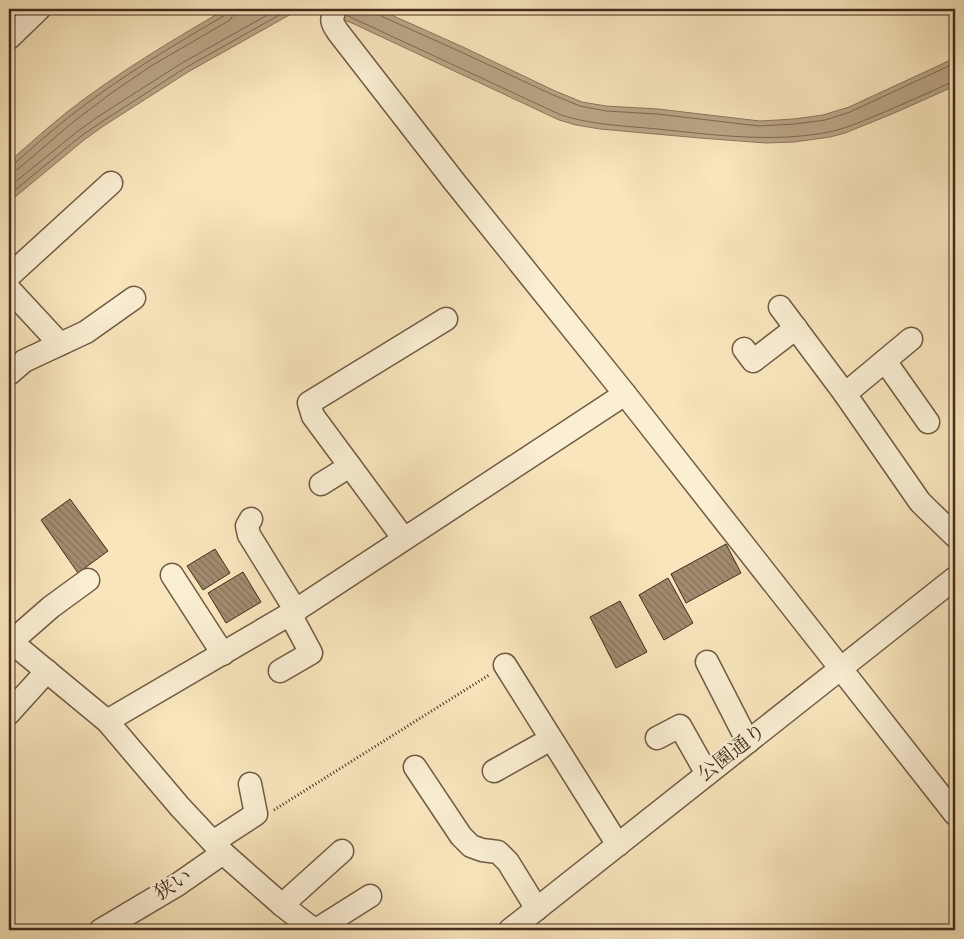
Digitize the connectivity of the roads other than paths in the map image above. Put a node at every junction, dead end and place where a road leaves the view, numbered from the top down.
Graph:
1 (38, 9) edge
2 (334, 14) edge
3 (9, 38) edge
4 (111, 183) dead end
5 (9, 276) edge
6 (9, 289) edge
7 (134, 298) dead end
8 (780, 307) dead end
9 (446, 319) dead end
10 (796, 328) junction
11 (910, 339) dead end
12 (60, 344) junction
13 (744, 349) dead end
14 (885, 361) junction
15 (10, 370) edge
16 (625, 394) junction
17 (845, 394) junction
18 (928, 422) dead end
19 (350, 466) junction
20 (321, 484) dead end
21 (251, 519) dead end
22 (955, 536) edge
23 (404, 539) junction
24 (172, 575) dead end
25 (955, 578) edge
26 (88, 580) dead end
27 (293, 612) junction
28 (10, 641) edge
29 (222, 654) junction
30 (706, 662) dead end
31 (505, 665) road end
32 (841, 668) junction
33 (47, 671) junction
34 (280, 671) dead end
35 (9, 713) edge
36 (107, 721) junction
37 (658, 738) dead end
38 (551, 739) junction
39 (748, 742) junction
40 (414, 767) dead end
41 (494, 772) dead end
42 (707, 774) junction
43 (250, 784) dead end
44 (955, 814) edge
45 (618, 845) junction
46 (218, 848) junction
47 (342, 851) dead end
48 (370, 896) dead end
49 (282, 905) junction
50 (537, 909) junction
51 (101, 930) edge
52 (315, 930) edge
53 (510, 930) edge

1 - 3 street
2 - 16 street
4 - 5 street
6 - 12 street
7 - 12 street
8 - 10 street
9 - 19 street
10 - 13 street
10 - 17 street
11 - 14 street
12 - 15 street
14 - 17 street
14 - 18 street
16 - 23 street
16 - 32 street
17 - 22 street
19 - 20 street
19 - 23 street
21 - 27 street
23 - 27 street
24 - 29 street
25 - 32 street, 公園通り
26 - 28 street
27 - 29 street
27 - 34 street
28 - 33 street
29 - 36 street
30 - 39 street
31 - 38 street
32 - 39 street, 公園通り
32 - 44 street
33 - 35 street
33 - 36 street
36 - 46 street
37 - 42 street
38 - 41 street
38 - 45 street
39 - 42 street, 公園通り
40 - 50 street
42 - 45 street, 公園通り
43 - 46 street, 狭い
45 - 50 street, 公園通り
46 - 49 street
46 - 51 street, 狭い
47 - 49 street
48 - 52 street
49 - 52 street
50 - 53 street, 公園通り

